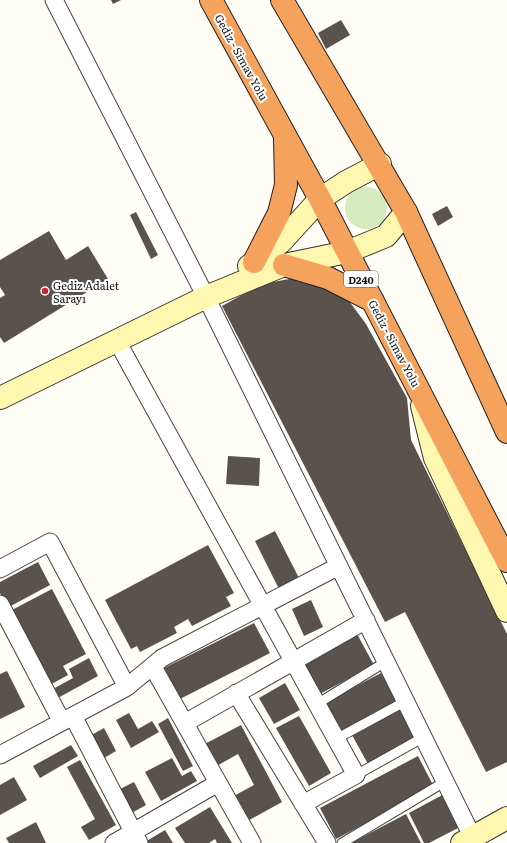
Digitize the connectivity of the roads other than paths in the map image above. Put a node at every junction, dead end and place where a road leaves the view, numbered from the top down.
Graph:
1 (54, 0) edge
2 (211, 0) edge
3 (282, 0) edge
4 (285, 134) junction
5 (380, 164) junction
6 (320, 199) junction
7 (406, 212) junction
8 (347, 252) junction
9 (254, 262) junction
10 (284, 265) junction
11 (206, 297) junction
12 (373, 301) junction
13 (117, 341) junction
14 (418, 387) junction
15 (0, 398) edge
16 (507, 432) edge
17 (507, 561) edge
18 (339, 566) junction
19 (0, 569) edge
20 (0, 604) edge
21 (262, 606) junction
22 (507, 611) edge
23 (366, 620) junction
24 (293, 661) junction
25 (387, 661) junction
26 (154, 667) junction
27 (127, 687) junction
28 (236, 693) junction
29 (406, 701) junction
30 (317, 704) junction
31 (68, 719) junction
32 (185, 723) junction
33 (424, 737) junction
34 (336, 739) junction
35 (0, 755) edge
36 (356, 775) junction
37 (446, 782) junction
38 (218, 783) junction
39 (303, 804) junction
40 (507, 818) edge
41 (137, 837) edge
42 (467, 840) edge
43 (114, 843) edge
44 (252, 843) edge
45 (327, 843) edge
46 (342, 843) edge

1 - 11 street
2 - 4 highway, Gediz - Simav Yolu / D240
3 - 5 highway
4 - 6 highway, Gediz - Simav Yolu / D240
4 - 9 highway
5 - 6 street
5 - 7 highway
6 - 8 highway, Gediz - Simav Yolu / D240
6 - 9 street
7 - 8 street
7 - 16 highway
8 - 10 street
8 - 12 highway, Gediz - Simav Yolu / D240
9 - 11 street
10 - 11 street
10 - 12 highway
11 - 13 street
11 - 18 street
12 - 14 highway, Gediz - Simav Yolu / D240
13 - 15 street
13 - 21 street
14 - 17 highway, Gediz - Simav Yolu / D240
14 - 22 street
18 - 21 street
18 - 23 street
19 - 27 street
20 - 31 street
21 - 24 street
21 - 26 street
23 - 24 street
23 - 25 street
24 - 28 street
24 - 30 street
25 - 29 street
25 - 30 lane
26 - 27 street
26 - 32 street
27 - 31 street
28 - 32 street
28 - 39 street
29 - 33 street
29 - 34 lane
30 - 34 street
31 - 35 street
31 - 41 street
32 - 38 street
33 - 36 lane
33 - 37 street
34 - 36 street
36 - 39 street
37 - 42 street
37 - 46 lane
38 - 41 street
38 - 44 street
39 - 45 street
40 - 42 street
41 - 43 street

